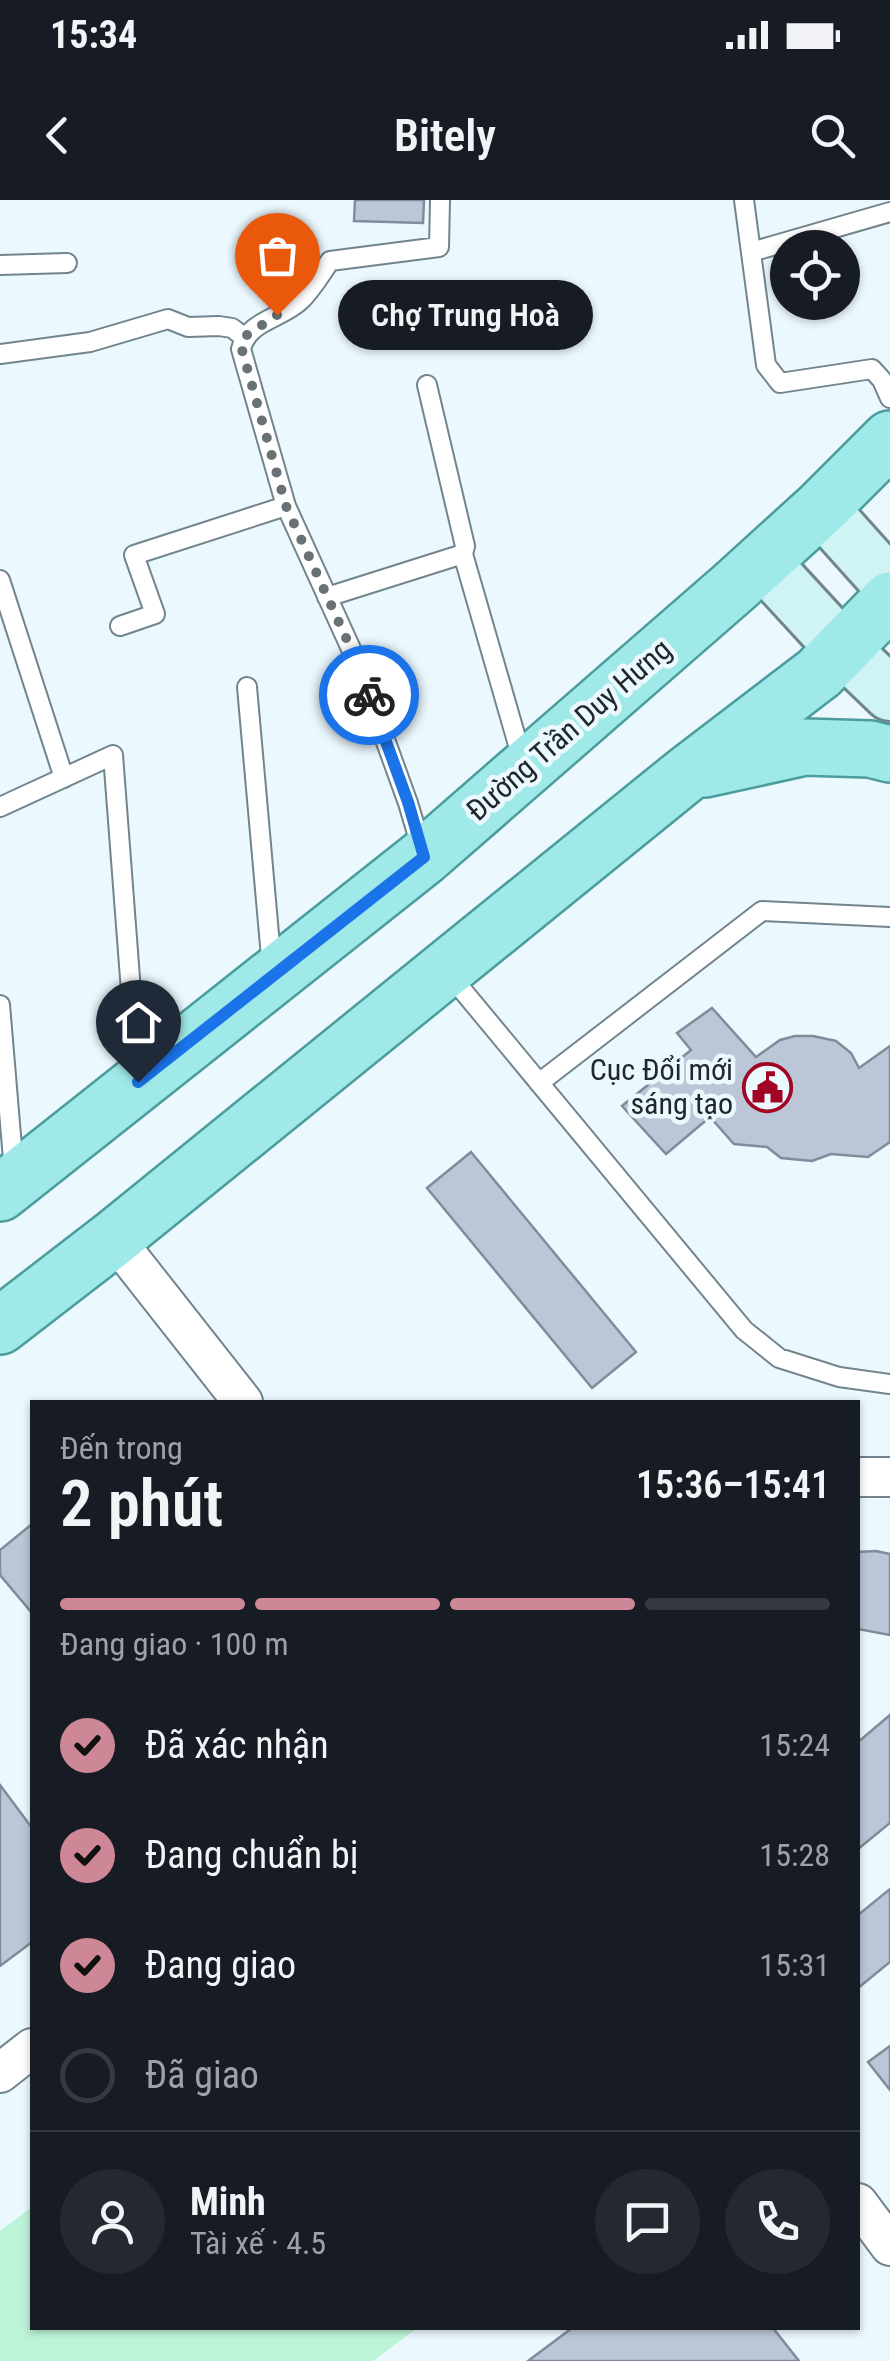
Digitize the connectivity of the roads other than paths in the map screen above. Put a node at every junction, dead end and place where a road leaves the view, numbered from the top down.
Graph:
1 (440, 200) edge
2 (744, 200) edge
3 (890, 212) edge
4 (751, 252) junction
5 (67, 263) dead end
6 (0, 265) edge
7 (244, 337) junction
8 (0, 354) edge
9 (426, 386) dead end
10 (890, 398) edge
11 (890, 439) edge
12 (286, 506) junction
13 (822, 508) junction
14 (463, 554) junction
15 (762, 561) junction
16 (0, 580) edge
17 (890, 586) edge
18 (327, 596) junction
19 (890, 600) edge
20 (120, 626) dead end
21 (842, 648) junction
22 (248, 687) dead end
23 (890, 694) edge
24 (890, 754) edge
25 (525, 767) junction
26 (688, 773) junction
27 (64, 778) junction
28 (0, 807) edge
29 (424, 857) junction
30 (890, 917) edge
31 (445, 970) junction
32 (272, 978) junction
33 (0, 1005) edge
34 (138, 1082) junction
35 (538, 1083) junction
36 (7, 1188) edge
37 (114, 1238) junction
38 (0, 1326) edge
39 (890, 1384) edge
40 (241, 1400) edge
41 (860, 1477) edge
42 (890, 1477) edge
43 (30, 2050) edge
44 (0, 2073) edge
45 (860, 2206) edge
46 (890, 2246) edge

1 - 7 lane
2 - 4 lane
3 - 4 lane
4 - 10 lane
5 - 6 lane
7 - 8 lane
7 - 12 lane
9 - 14 lane
11 - 13 main road, Đường Trần Duy Hưng
12 - 18 lane
12 - 20 lane
13 - 15 main road, Đường Trần Duy Hưng
13 - 17 main road
14 - 18 lane
14 - 25 lane
15 - 21 main road
15 - 25 main road, Đường Trần Duy Hưng
16 - 27 lane
18 - 29 lane
19 - 21 main road
21 - 23 main road
21 - 26 main road
22 - 32 lane
24 - 26 main road
25 - 29 main road, Đường Trần Duy Hưng
26 - 31 main road
27 - 28 lane
27 - 34 lane
29 - 32 main road, Đường Trần Duy Hưng
30 - 35 lane
31 - 35 lane
31 - 37 main road
32 - 34 main road, Đường Trần Duy Hưng
33 - 36 lane
34 - 36 main road, Đường Trần Duy Hưng
35 - 39 lane
37 - 38 main road
37 - 40 street
41 - 42 street
43 - 44 street
45 - 46 street

